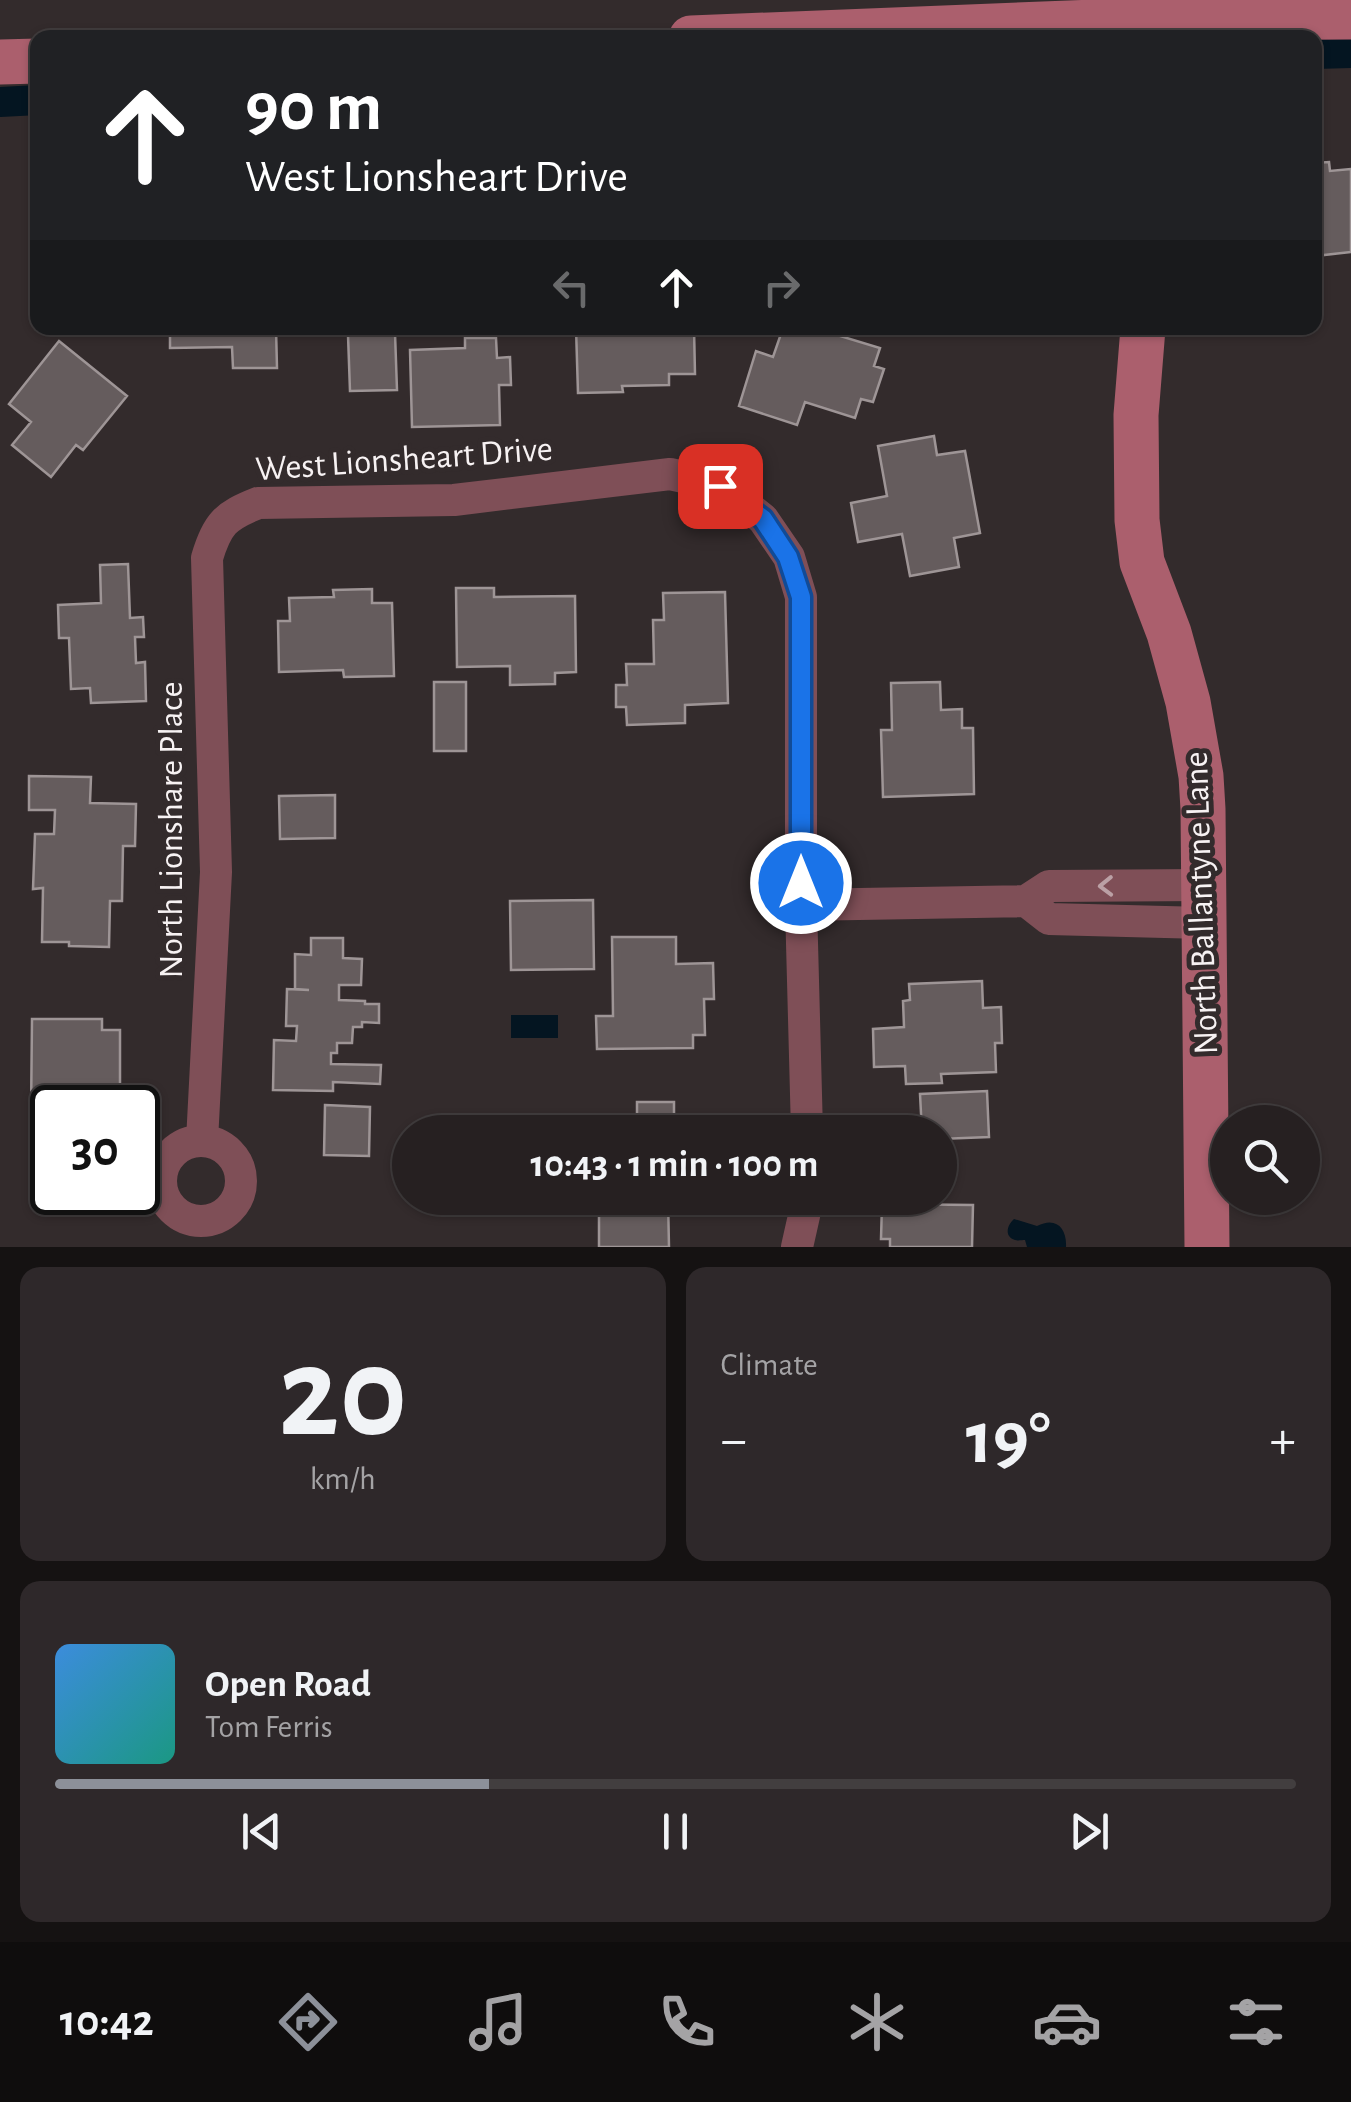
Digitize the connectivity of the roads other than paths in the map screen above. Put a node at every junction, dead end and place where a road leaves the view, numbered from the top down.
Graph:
1 (1351, 17) edge
2 (1195, 19) edge
3 (903, 30) edge
4 (30, 61) edge
5 (0, 62) edge
6 (1142, 335) edge
7 (221, 523) joint
8 (1204, 904) junction
9 (801, 905) junction
10 (807, 1115) edge
11 (202, 1141) dead end
12 (804, 1215) edge
13 (797, 1247) edge
14 (1207, 1247) edge

1 - 2 street
2 - 3 street
4 - 5 street
6 - 8 street, North Ballantyne Lane
7 - 9 street, West Lionsheart Drive
7 - 11 street, North Lionshare Place
8 - 9 street
8 - 14 street, North Ballantyne Lane
9 - 10 street
12 - 13 street

